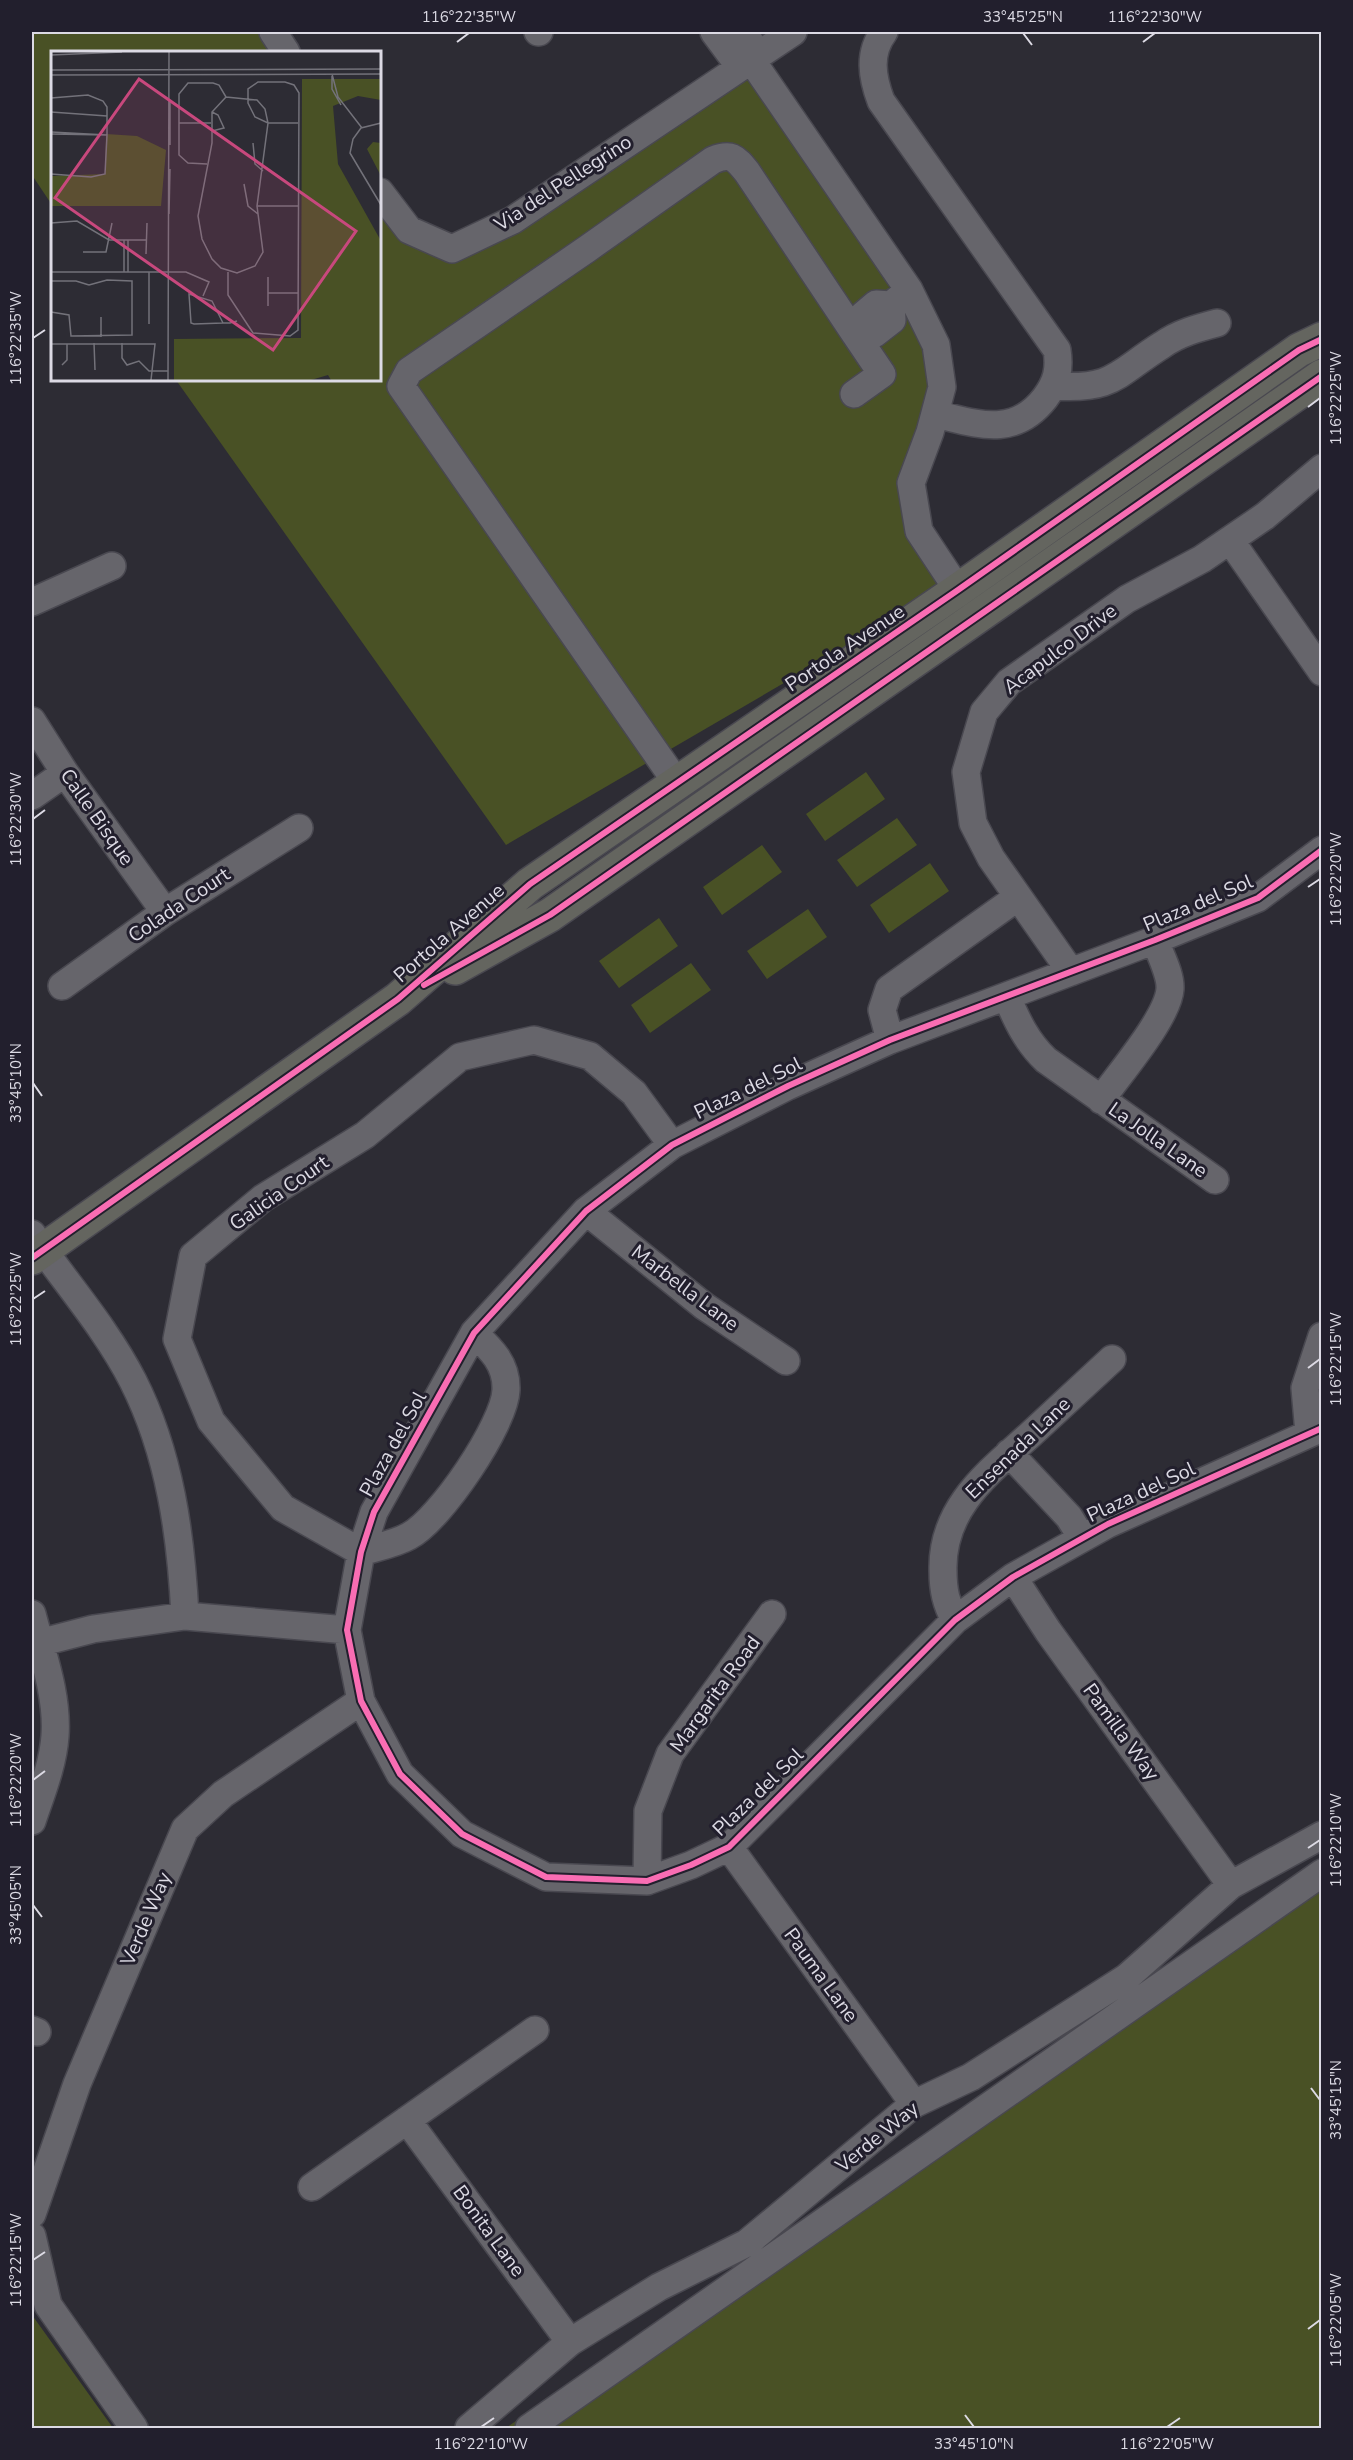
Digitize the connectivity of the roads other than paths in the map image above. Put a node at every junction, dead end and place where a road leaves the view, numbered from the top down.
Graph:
1 (273, 32) edge
2 (714, 32) edge
3 (743, 32) edge
4 (793, 32) edge
5 (884, 32) edge
6 (285, 51) edge
7 (752, 61) junction
8 (381, 193) edge
9 (900, 297) junction
10 (1217, 323) dead end
11 (858, 332) junction
12 (1322, 339) edge
13 (1322, 376) edge
14 (1054, 386) junction
15 (854, 394) dead end
16 (935, 414) junction
17 (1322, 468) edge
18 (1230, 540) junction
19 (112, 566) dead end
20 (958, 590) junction
21 (32, 602) edge
22 (1322, 672) edge
23 (842, 711) junction
24 (36, 738) edge
25 (65, 773) junction
26 (676, 783) junction
27 (32, 796) edge
28 (299, 828) dead end
29 (1322, 850) edge
30 (1018, 897) junction
31 (165, 912) junction
32 (1155, 940) junction
33 (1071, 972) junction
34 (62, 986) dead end
35 (1007, 997) junction
36 (398, 999) junction
37 (890, 1040) junction
38 (1101, 1100) junction
39 (672, 1145) junction
40 (1215, 1180) dead end
41 (586, 1211) junction
42 (35, 1247) edge
43 (474, 1333) junction
44 (1322, 1336) edge
45 (1112, 1359) dead end
46 (786, 1361) dead end
47 (1315, 1431) edge
48 (1009, 1453) junction
49 (1082, 1538) junction
50 (361, 1552) junction
51 (1013, 1577) junction
52 (32, 1614) edge
53 (772, 1614) dead end
54 (185, 1616) junction
55 (955, 1620) junction
56 (347, 1630) junction
57 (39, 1643) junction
58 (362, 1701) junction
59 (32, 1821) edge
60 (1322, 1835) edge
61 (729, 1847) junction
62 (1322, 1873) edge
63 (647, 1881) junction
64 (1231, 1885) junction
65 (535, 2030) dead end
66 (914, 2104) junction
67 (407, 2120) junction
68 (312, 2187) dead end
69 (32, 2214) edge
70 (32, 2236) edge
71 (570, 2342) junction
72 (134, 2428) edge
73 (469, 2428) edge
74 (529, 2428) edge

1 - 6 street
2 - 7 street
3 - 7 street
4 - 7 street, Via del Pellegrino
5 - 14 street
7 - 8 street, Via del Pellegrino
7 - 9 street
9 - 11 street
9 - 16 street
10 - 14 street
11 - 15 street
11 - 26 street
12 - 20 main road, Portola Avenue
13 - 23 main road, Portola Avenue
14 - 16 street
16 - 20 street
17 - 18 street, Acapulco Drive
18 - 22 street
18 - 30 street, Acapulco Drive
19 - 21 street
20 - 23 main road
20 - 26 main road, Portola Avenue
23 - 36 main road, Portola Avenue
24 - 25 street, Calle Bisque
25 - 27 street
25 - 31 street, Calle Bisque
26 - 36 main road, Portola Avenue
28 - 31 street, Colada Court
29 - 32 street, Plaza del Sol
30 - 33 street, Acapulco Drive
30 - 37 street
31 - 34 street, Colada Court
32 - 33 street, Plaza del Sol
32 - 38 street, La Jolla Lane
33 - 35 street, Plaza del Sol
35 - 37 street, Plaza del Sol
35 - 38 street, La Jolla Lane
36 - 42 main road, Portola Avenue
37 - 39 street, Plaza del Sol
38 - 40 street, La Jolla Lane
39 - 41 street, Plaza del Sol
39 - 50 street, Galicia Court
41 - 43 street, Plaza del Sol
41 - 46 street, Marbella Lane
42 - 54 street
43 - 50 street, Plaza del Sol
43 - 50 street
44 - 47 street
45 - 48 street, Ensenada Lane
47 - 49 street, Plaza del Sol
48 - 49 street
48 - 55 street, Ensenada Lane
49 - 51 street, Plaza del Sol
50 - 56 street, Plaza del Sol
51 - 55 street, Plaza del Sol
51 - 64 street, Pamilla Way
52 - 57 street
53 - 63 street, Margarita Road
54 - 56 street
54 - 57 street
55 - 61 street, Plaza del Sol
56 - 58 street, Plaza del Sol
57 - 59 street
58 - 63 street, Plaza del Sol
58 - 69 street, Verde Way
60 - 64 street, Verde Way
61 - 63 street, Plaza del Sol
61 - 66 street, Pauma Lane
62 - 74 street
64 - 66 street, Verde Way
65 - 67 street
66 - 71 street, Verde Way
67 - 68 street
67 - 71 street, Bonita Lane
70 - 72 street
71 - 73 street, Verde Way

